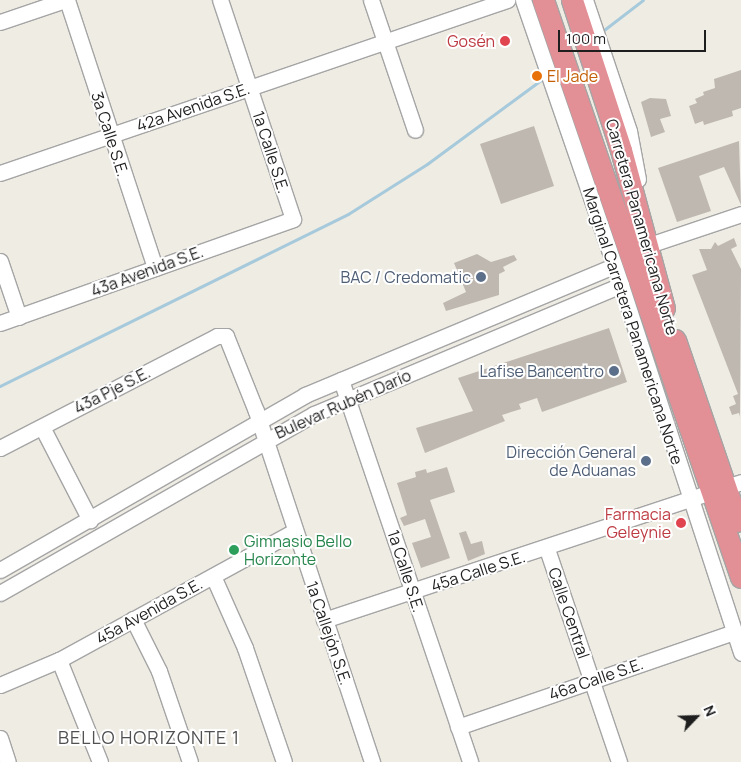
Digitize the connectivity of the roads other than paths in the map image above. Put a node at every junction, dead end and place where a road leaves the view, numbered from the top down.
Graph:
1 (66, 0) edge
2 (220, 0) edge
3 (371, 0) edge
4 (507, 0) edge
5 (522, 0) edge
6 (543, 0) edge
7 (572, 0) edge
8 (586, 0) edge
9 (0, 22) edge
10 (385, 41) junction
11 (249, 87) junction
12 (416, 130) dead end
13 (110, 135) junction
14 (0, 173) edge
15 (741, 214) edge
16 (293, 219) joint
17 (649, 245) junction
18 (0, 261) edge
19 (614, 266) junction
20 (155, 268) junction
21 (621, 285) junction
22 (657, 286) junction
23 (19, 317) junction
24 (0, 323) edge
25 (226, 336) joint
26 (341, 380) junction
27 (349, 400) junction
28 (259, 420) junction
29 (42, 427) junction
30 (264, 439) junction
31 (0, 448) edge
32 (727, 487) edge
33 (691, 500) junction
34 (90, 520) junction
35 (294, 531) junction
36 (741, 533) edge
37 (547, 549) junction
38 (0, 570) edge
39 (212, 576) junction
40 (741, 577) edge
41 (413, 592) junction
42 (0, 593) edge
43 (133, 619) junction
44 (324, 620) junction
45 (734, 632) junction
46 (741, 653) edge
47 (59, 660) junction
48 (592, 680) junction
49 (0, 684) edge
50 (458, 727) junction
51 (0, 738) edge
52 (8, 762) edge
53 (100, 762) edge
54 (190, 762) edge
55 (284, 762) edge
56 (372, 762) edge
57 (470, 762) edge
58 (619, 762) edge

1 - 9 street
1 - 13 street, 3a Calle S.E.
2 - 11 street, 1a Calle S.E.
3 - 10 street
4 - 10 street, 42a Avenida S.E.
5 - 19 street, Marginal Carretera Panamericana Norte
6 - 32 highway, Carretera Panamericana Norte
7 - 22 highway, Carretera Panamericana Norte
8 - 17 street
10 - 11 street, 42a Avenida S.E.
10 - 12 street
11 - 13 street, 42a Avenida S.E.
11 - 16 street, 1a Calle S.E.
13 - 14 street, 42a Avenida S.E.
13 - 20 street, 3a Calle S.E.
15 - 17 street
16 - 20 street, 43a Avenida S.E.
17 - 22 street
18 - 23 street
19 - 21 street, Marginal Carretera Panamericana Norte
19 - 26 street, Bulevar Rubén Darío
20 - 23 street, 43a Avenida S.E.
21 - 27 street, Bulevar Rubén Darío
21 - 33 street, Marginal Carretera Panamericana Norte
22 - 32 highway, Carretera Panamericana Norte
23 - 24 street, 43a Avenida S.E.
25 - 28 street, 1a Callejón S.E.
25 - 29 street, 43a Pje S.E.
26 - 27 street, 1a Calle S.E.
26 - 28 street, Bulevar Rubén Darío
27 - 30 street, Bulevar Rubén Darío
27 - 41 street, 1a Calle S.E.
28 - 30 street, 1a Callejón S.E.
28 - 34 street, Bulevar Rubén Darío
29 - 31 street, 43a Pje S.E.
29 - 34 street
30 - 35 street, 1a Callejón S.E.
30 - 42 street, Bulevar Rubén Darío
32 - 33 street
32 - 36 highway
32 - 40 highway
33 - 37 street, 45a Calle S.E.
33 - 45 street, Marginal Carretera Panamericana Norte
34 - 38 street, Bulevar Rubén Darío
35 - 39 street, 45a Avenida S.E.
35 - 44 street, 1a Callejón S.E.
37 - 41 street, 45a Calle S.E.
37 - 48 street, Calle Central
39 - 43 street, 45a Avenida S.E.
39 - 55 street
41 - 44 street, 45a Calle S.E.
41 - 50 street, 1a Calle S.E.
43 - 47 street, 45a Avenida S.E.
43 - 54 street
44 - 56 street, 1a Callejón S.E.
45 - 46 street, Marginal Carretera Panamericana Norte
45 - 48 street, 46a Calle S.E.
47 - 49 street, 45a Avenida S.E.
47 - 53 street
48 - 50 street, 46a Calle S.E.
48 - 58 street, Calle Central
50 - 57 street, 1a Calle S.E.
51 - 52 street

